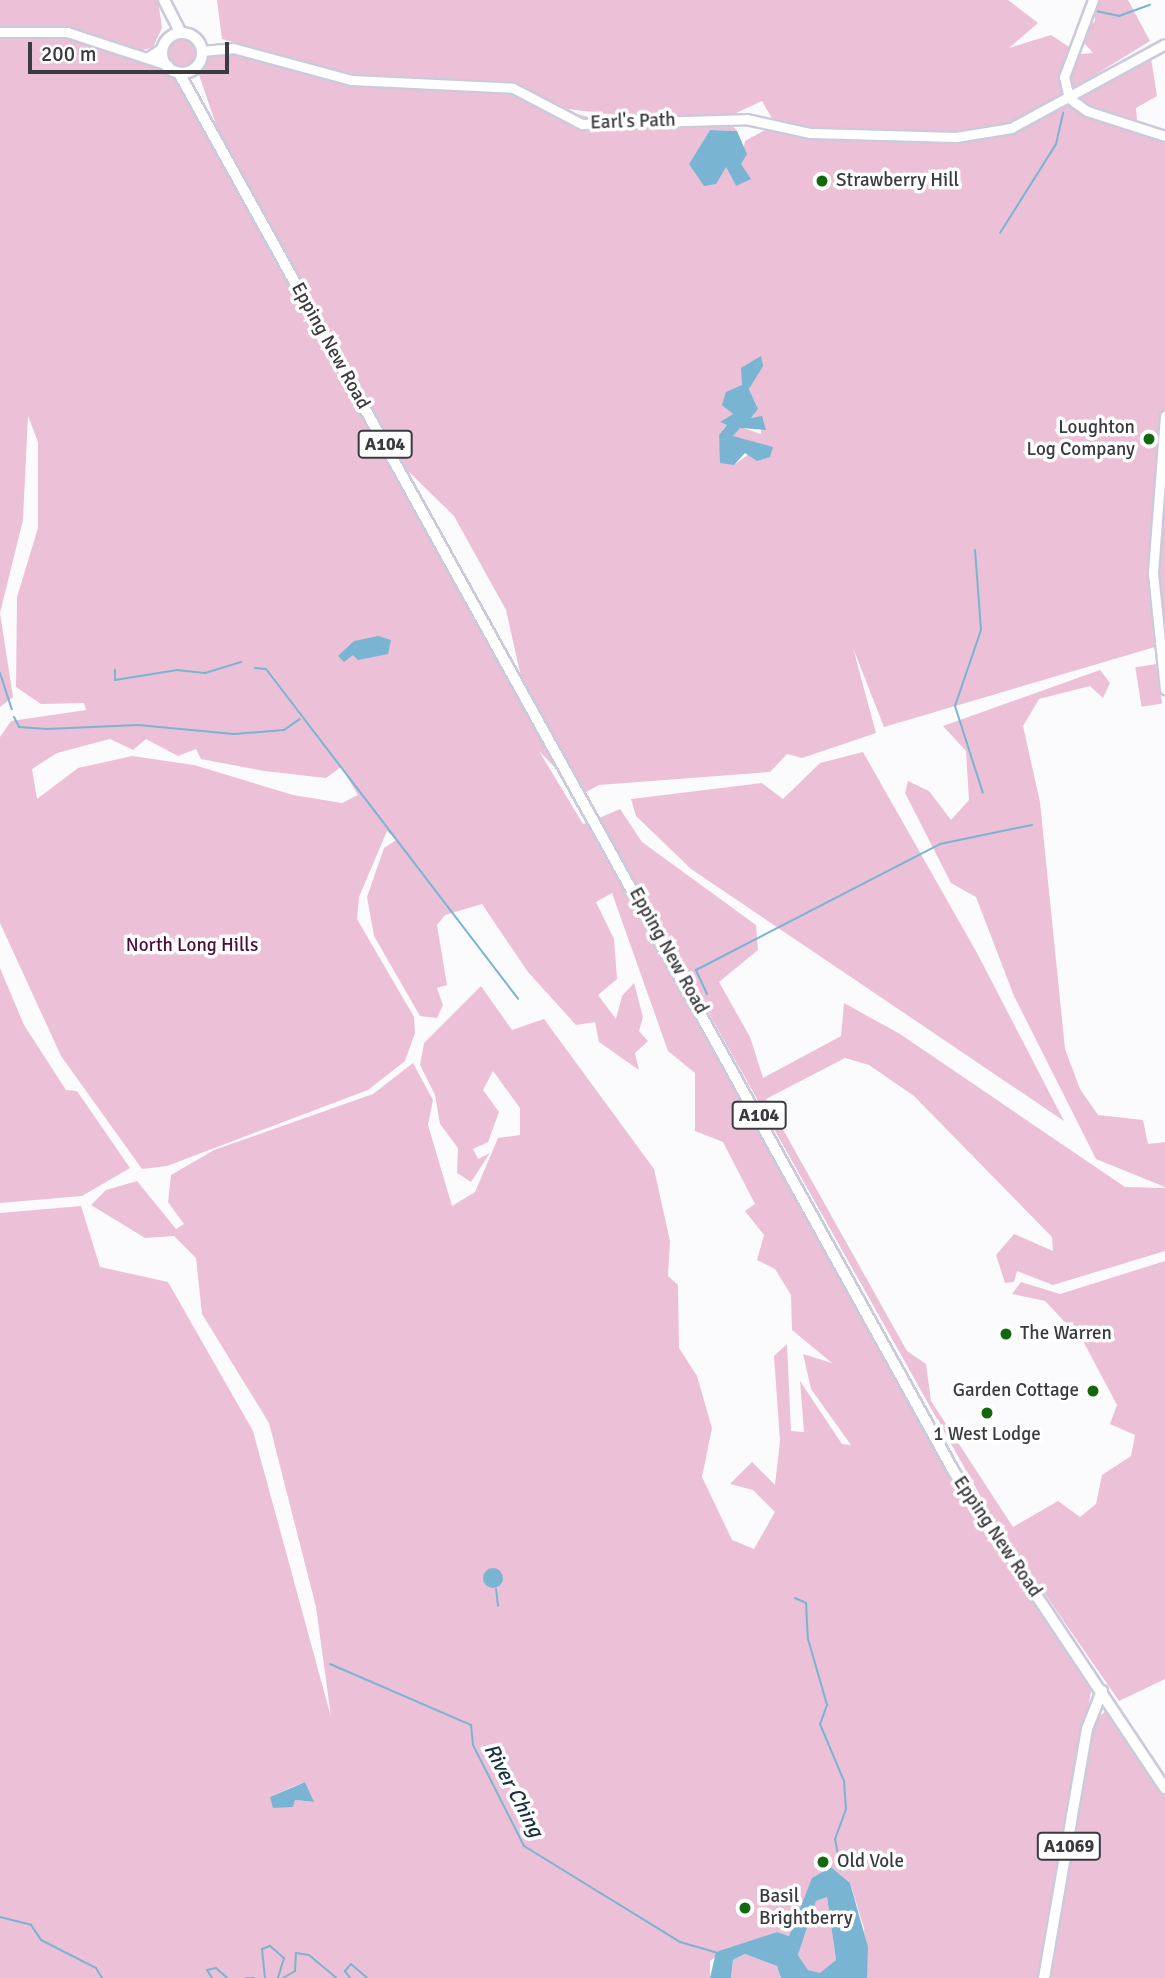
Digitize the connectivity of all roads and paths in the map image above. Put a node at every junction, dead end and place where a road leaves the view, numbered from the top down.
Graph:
1 (164, 0) edge
2 (1093, 0) edge
3 (168, 12) junction
4 (180, 31) junction
5 (0, 32) edge
6 (164, 43) junction
7 (1165, 44) edge
8 (201, 51) junction
9 (147, 58) junction
10 (168, 65) junction
11 (195, 72) junction
12 (180, 75) junction
13 (198, 98) junction
14 (1069, 98) junction
15 (1165, 136) edge
16 (1165, 416) edge
17 (1160, 522) edge
18 (1162, 641) edge
19 (1165, 689) edge
20 (1102, 1691) junction
21 (1165, 1788) edge
22 (1044, 1978) edge

1 - 3 main road
2 - 14 street
3 - 4 main road
3 - 6 main road
4 - 6 main road
4 - 8 main road
5 - 9 street
6 - 9 street
6 - 10 main road
7 - 14 street, Earl's Path
8 - 11 main road, A104
8 - 14 street, Earl's Path
9 - 10 street
10 - 12 main road, A104
11 - 12 main road
11 - 13 main road, Epping New Road / A104
12 - 13 main road, Epping New Road / A104
13 - 20 main road, Epping New Road / A104
14 - 15 street
16 - 17 street
17 - 18 street
18 - 19 street
20 - 21 main road, Epping New Road / A104
20 - 22 main road, A1069

